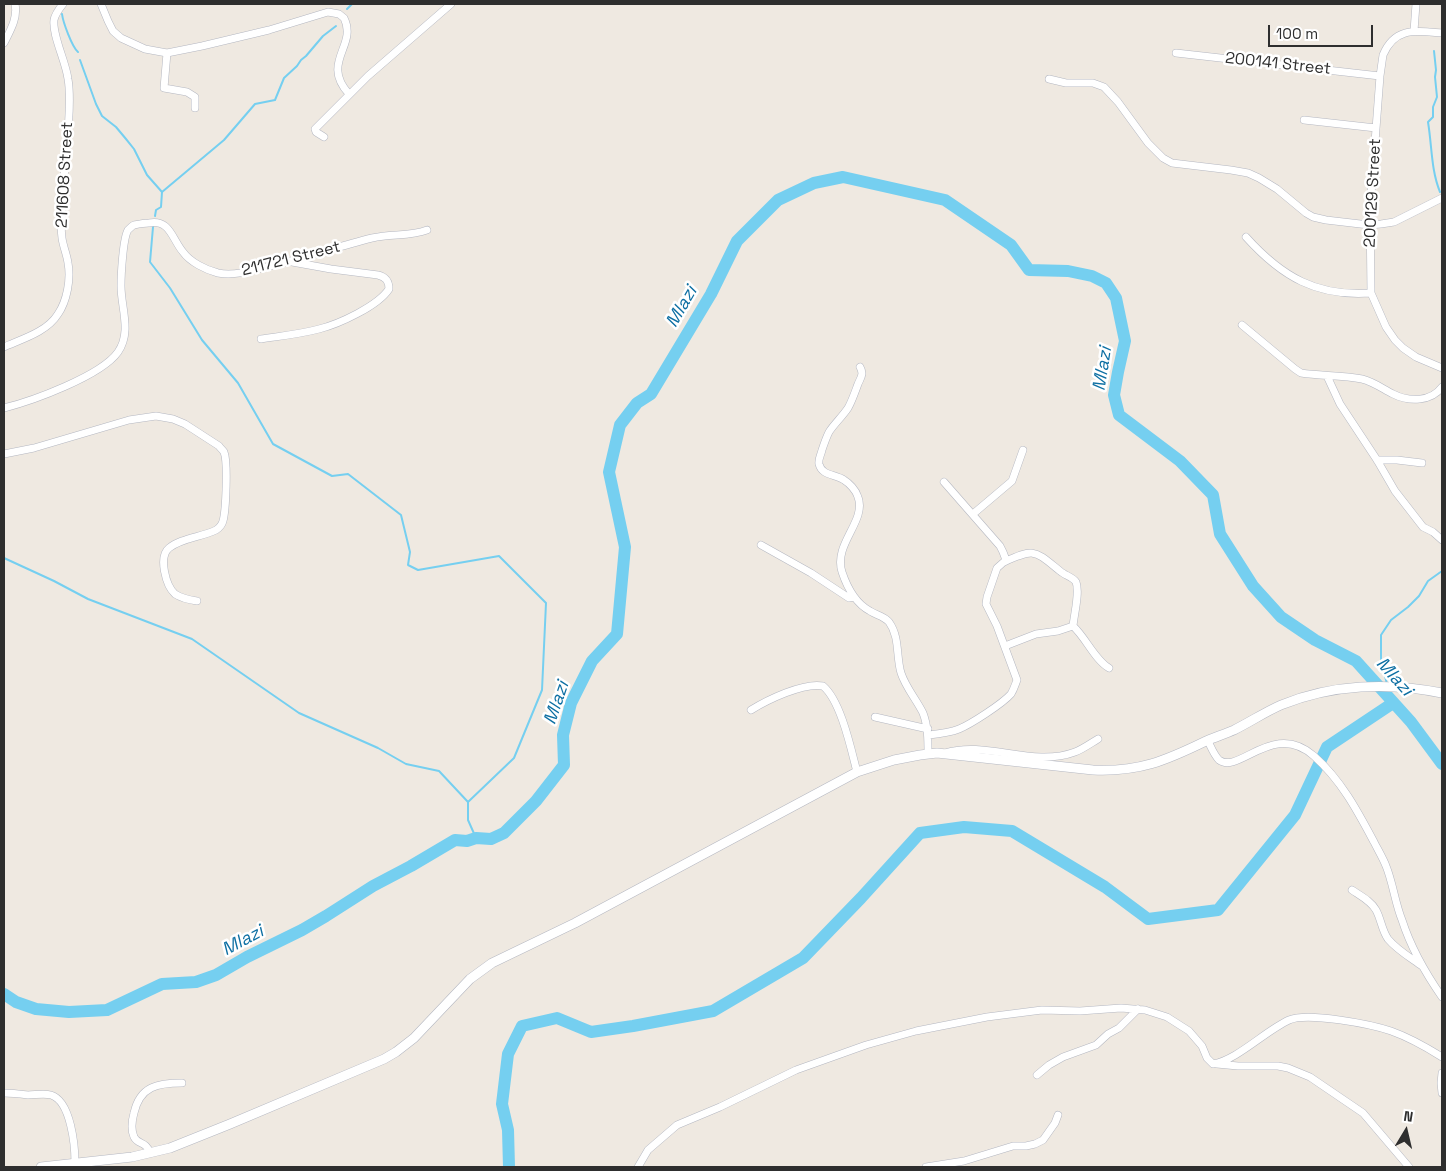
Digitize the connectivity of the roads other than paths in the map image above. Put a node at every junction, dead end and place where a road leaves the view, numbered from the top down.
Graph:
1 (15, 4) edge
2 (63, 4) edge
3 (104, 4) edge
4 (451, 4) edge
5 (1416, 4) edge
6 (1414, 31) junction
7 (1442, 32) edge
8 (4, 44) edge
9 (167, 53) junction
10 (1176, 53) dead end
11 (1380, 76) junction
12 (1049, 79) dead end
13 (349, 94) junction
14 (195, 108) dead end
15 (1304, 120) dead end
16 (1376, 128) junction
17 (324, 137) dead end
18 (1442, 198) edge
19 (1369, 225) junction
20 (428, 230) dead end
21 (1246, 237) dead end
22 (289, 262) junction
23 (1371, 293) junction
24 (1242, 325) dead end
25 (261, 339) dead end
26 (4, 347) edge
27 (860, 366) dead end
28 (1442, 368) edge
29 (1327, 376) junction
30 (1442, 386) edge
31 (4, 408) edge
32 (1023, 450) dead end
33 (4, 454) edge
34 (1377, 460) junction
35 (1422, 463) dead end
36 (944, 482) dead end
37 (973, 514) junction
38 (1442, 540) edge
39 (761, 545) dead end
40 (1004, 562) junction
41 (854, 597) junction
42 (197, 601) dead end
43 (1073, 626) junction
44 (1005, 646) junction
45 (1109, 668) dead end
46 (1442, 693) edge
47 (751, 710) dead end
48 (875, 716) dead end
49 (928, 735) junction
50 (1098, 739) dead end
51 (1208, 741) junction
52 (932, 754) junction
53 (857, 772) junction
54 (1352, 890) dead end
55 (1423, 966) junction
56 (1442, 997) edge
57 (1138, 1009) junction
58 (1442, 1056) edge
59 (1442, 1063) edge
60 (1216, 1064) junction
61 (1442, 1074) edge
62 (1037, 1075) dead end
63 (182, 1083) dead end
64 (4, 1093) edge
65 (1442, 1094) edge
66 (1058, 1115) dead end
67 (150, 1153) junction
68 (75, 1163) junction
69 (41, 1167) edge
70 (638, 1167) edge
71 (926, 1167) edge
72 (1409, 1167) edge

1 - 8 street
2 - 26 street, 211608 Street
3 - 9 street
4 - 13 street
5 - 6 street
6 - 7 street, 200129 Street
6 - 11 street, 200129 Street
9 - 13 street
9 - 14 street
10 - 11 street, 200141 Street
11 - 16 street, 200129 Street
12 - 19 street
13 - 17 street
15 - 16 street
16 - 19 street, 200129 Street
18 - 19 street
19 - 23 street, 200129 Street
20 - 22 street, 211721 Street
21 - 23 street
22 - 25 street
22 - 31 street, 211721 Street
23 - 28 street, 200129 Street
24 - 29 street
27 - 41 street
29 - 30 street
29 - 34 street
32 - 37 street
33 - 42 street
34 - 35 street
34 - 38 street
36 - 37 street
37 - 40 street
39 - 41 street
40 - 43 street
40 - 44 street
41 - 49 street
43 - 44 street
43 - 45 street
44 - 49 street
46 - 51 street
47 - 53 street
48 - 49 street
49 - 52 street
50 - 52 street
51 - 52 street
51 - 55 street
52 - 53 street
53 - 67 street
54 - 55 street
55 - 56 street
57 - 60 street
57 - 62 street
57 - 70 street
58 - 59 street
58 - 60 street
60 - 72 street
61 - 65 street
63 - 67 street
64 - 68 street
66 - 71 street
67 - 68 street
68 - 69 street

